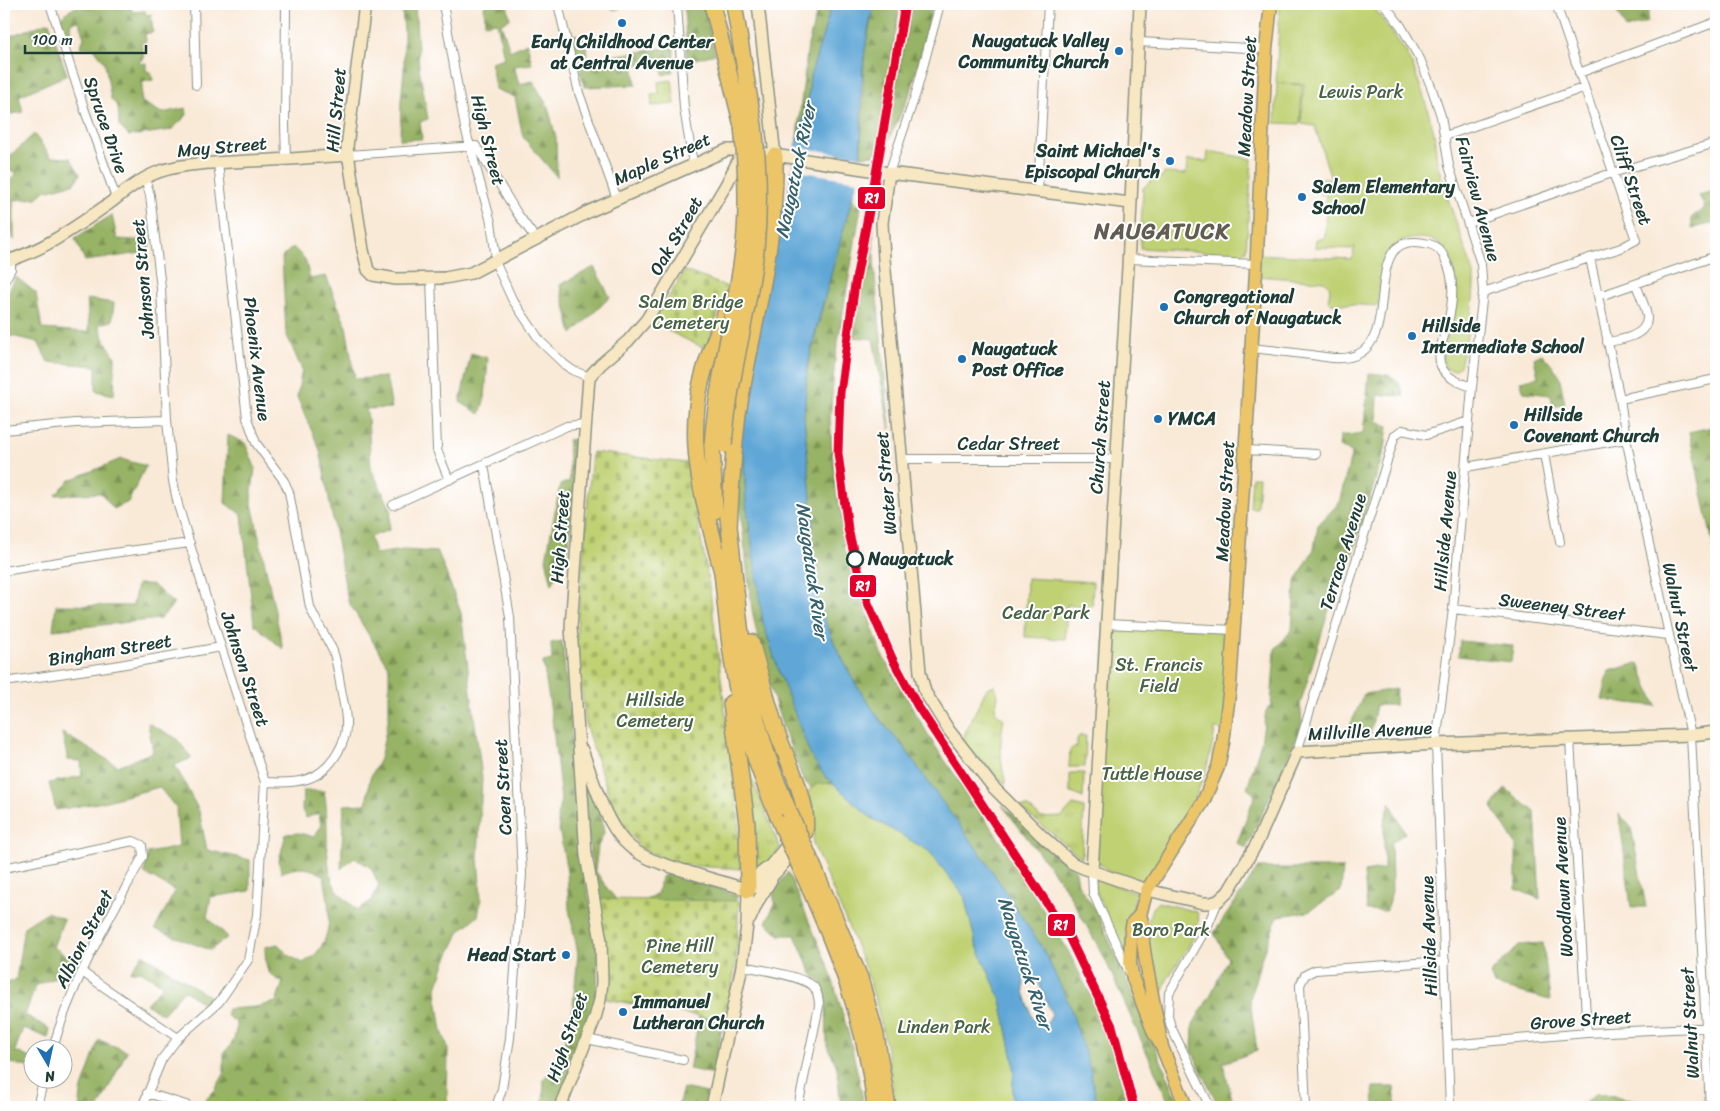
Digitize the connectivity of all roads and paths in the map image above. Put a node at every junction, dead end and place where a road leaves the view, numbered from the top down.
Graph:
1 (50, 4) edge
2 (194, 4) edge
3 (286, 4) edge
4 (365, 4) edge
5 (443, 4) edge
6 (558, 4) edge
7 (677, 4) edge
8 (712, 4) edge
9 (721, 4) edge
10 (734, 4) edge
11 (758, 4) edge
12 (940, 4) edge
13 (1048, 4) edge
14 (1140, 4) edge
15 (1271, 4) edge
16 (1384, 4) edge
17 (1556, 4) edge
18 (1716, 22) edge
19 (1139, 42) junction
20 (1266, 49) junction
21 (1579, 73) junction
22 (196, 85) dead end
23 (1583, 88) junction
24 (748, 125) junction
25 (1445, 136) junction
26 (1716, 143) edge
27 (469, 145) junction
28 (743, 150) junction
29 (348, 155) junction
30 (775, 156) junction
31 (286, 160) junction
32 (218, 163) junction
33 (693, 164) junction
34 (889, 173) junction
35 (1612, 173) junction
36 (145, 178) junction
37 (1038, 191) junction
38 (116, 198) junction
39 (616, 199) junction
40 (1130, 203) junction
41 (1468, 223) junction
42 (536, 238) junction
43 (1716, 256) edge
44 (1590, 258) junction
45 (1128, 259) junction
46 (7, 261) edge
47 (496, 261) junction
48 (1257, 264) junction
49 (373, 275) joint
50 (431, 278) junction
51 (4, 282) edge
52 (1636, 284) junction
53 (1483, 292) junction
54 (1598, 294) junction
55 (1607, 342) junction
56 (1252, 348) junction
57 (589, 377) junction
58 (1716, 379) edge
59 (1472, 387) junction
60 (1620, 399) junction
61 (167, 420) junction
62 (1470, 420) junction
63 (586, 424) junction
64 (4, 430) edge
65 (1626, 439) junction
66 (723, 445) junction
67 (1246, 450) junction
68 (1316, 454) dead end
69 (1544, 454) junction
70 (901, 458) junction
71 (1116, 460) junction
72 (484, 465) junction
73 (1466, 467) junction
74 (449, 480) junction
75 (393, 505) dead end
76 (190, 542) junction
77 (1560, 542) dead end
78 (4, 571) edge
79 (722, 572) junction
80 (736, 585) junction
81 (1453, 609) junction
82 (727, 617) junction
83 (1106, 624) junction
84 (1234, 630) junction
85 (1668, 635) junction
86 (221, 647) junction
87 (4, 682) edge
88 (1716, 732) edge
89 (1691, 734) junction
90 (578, 738) junction
91 (1570, 740) junction
92 (1436, 744) junction
93 (1297, 752) junction
94 (265, 782) junction
95 (785, 818) junction
96 (805, 832) junction
97 (4, 848) edge
98 (4, 869) edge
99 (1092, 872) junction
100 (810, 873) junction
101 (773, 877) junction
102 (748, 890) junction
103 (1147, 890) junction
104 (1218, 901) junction
105 (1140, 915) junction
106 (747, 925) junction
107 (1445, 961) junction
108 (742, 966) junction
109 (82, 972) junction
110 (1132, 979) junction
111 (1716, 1027) edge
112 (1705, 1028) junction
113 (1587, 1033) junction
114 (56, 1038) edge
115 (178, 1038) junction
116 (587, 1039) junction
117 (1448, 1045) junction
118 (1162, 1047) junction
119 (683, 1060) dead end
120 (42, 1088) edge
121 (147, 1093) junction
122 (37, 1107) edge
123 (142, 1107) edge
124 (189, 1107) edge
125 (496, 1107) edge
126 (560, 1107) edge
127 (712, 1107) edge
128 (798, 1107) edge
129 (875, 1107) edge
130 (888, 1107) edge
131 (1186, 1107) edge
132 (1210, 1107) edge
133 (1306, 1107) edge
134 (1450, 1107) edge
135 (1710, 1107) edge

1 - 38 street, Spruce Drive
2 - 22 street
3 - 31 street
4 - 29 street, Hill Street
5 - 27 street, High Street
6 - 39 street
7 - 33 street
8 - 24 highway
9 - 24 highway
10 - 24 highway
11 - 30 street
12 - 34 street, Water Street
13 - 37 street
14 - 19 street, Church Street
15 - 20 main road, Meadow Street
16 - 25 street, Fairview Avenue
17 - 21 street, Cliff Street
18 - 21 street
19 - 20 street
19 - 40 street, Church Street
20 - 48 main road, Meadow Street
21 - 23 street, Cliff Street
23 - 25 street
23 - 35 street, Cliff Street
24 - 66 highway, bridge
25 - 41 street, Fairview Avenue
26 - 35 street
27 - 29 street, May Street
27 - 42 street
27 - 47 street, High Street
28 - 30 street, Maple Street
28 - 33 street, Maple Street
28 - 57 street, Oak Street
29 - 31 street, May Street
29 - 49 street, Hill Street
30 - 34 street, Maple Street
30 - 66 highway
30 - 79 highway
31 - 32 street, May Street
32 - 36 street, May Street
32 - 94 street, Phoenix Avenue
33 - 39 street, Maple Street
34 - 37 street, Maple Street
34 - 70 street, Water Street
35 - 41 street
35 - 44 street, Cliff Street
36 - 38 street, May Street
36 - 61 street, Johnson Street
37 - 40 street, Maple Street
38 - 46 street, May Street
39 - 42 street, Maple Street
40 - 45 street, Church Street
41 - 53 street, Fairview Avenue
42 - 47 street, Maple Street
43 - 52 street
44 - 53 street, Cliff Street
44 - 54 street, Walnut Street
45 - 48 street
45 - 71 street, Church Street
46 - 51 street
47 - 50 street, Maple Street
47 - 57 street, High Street
48 - 56 main road, Meadow Street
49 - 50 street, Maple Street
50 - 74 street
52 - 54 street
52 - 55 street
53 - 59 street, Fairview Avenue
54 - 55 street, Walnut Street
55 - 60 street, Walnut Street
56 - 59 street
56 - 67 main road, Meadow Street
57 - 63 street, High Street
58 - 60 street
59 - 62 street, Hillside Avenue
60 - 65 street, Walnut Street
61 - 64 street
61 - 76 street, Johnson Street
62 - 73 street, Hillside Avenue
62 - 93 street, Terrace Avenue
63 - 72 street
63 - 90 street, High Street
65 - 69 street
65 - 85 street, Walnut Street
66 - 79 highway
66 - 80 highway
67 - 68 street
67 - 84 main road, Meadow Street
69 - 73 street
69 - 77 street
70 - 71 street, Cedar Street
70 - 99 street, Water Street
71 - 83 street, Church Street
72 - 74 street
72 - 125 street, Coen Street
73 - 81 street, Hillside Avenue
74 - 75 street
76 - 78 street
76 - 86 street, Johnson Street
79 - 82 highway
80 - 95 highway
80 - 96 highway
81 - 85 street, Sweeney Street
81 - 92 street, Hillside Avenue
82 - 95 highway
82 - 102 highway
83 - 84 street
83 - 99 street, Church Street
84 - 103 main road, Meadow Street
85 - 89 street, Walnut Street
86 - 87 street, Bingham Street
86 - 94 street, Johnson Street
88 - 89 street, Millville Avenue
89 - 91 street, Millville Avenue
89 - 112 street, Walnut Street
90 - 102 street
90 - 116 street, High Street
91 - 92 street, Millville Avenue
91 - 113 street, Woodlawn Avenue
92 - 93 street, Millville Avenue
92 - 107 street, Hillside Avenue
93 - 104 street, Millville Avenue
94 - 115 street, Johnson Street
95 - 100 highway, bridge
96 - 101 street
96 - 102 street
97 - 98 street
98 - 109 street, Albion Street
99 - 103 street
99 - 110 street
100 - 129 highway
100 - 130 highway
101 - 102 street
101 - 106 street
102 - 106 street
103 - 104 street
103 - 105 main road
104 - 132 street
105 - 110 main road
105 - 118 main road
106 - 108 street
107 - 117 street, Hillside Avenue
107 - 133 street
108 - 127 street
108 - 128 street
109 - 114 street, Albion Street
109 - 115 street
110 - 118 main road
111 - 112 street, Grove Street
112 - 113 street, Grove Street
112 - 135 street, Walnut Street
113 - 117 street, Grove Street
115 - 121 street, Johnson Street
116 - 119 street
116 - 126 street, High Street
117 - 134 street, Hillside Avenue
118 - 131 main road
120 - 122 street
121 - 123 street, Johnson Street
121 - 124 street

